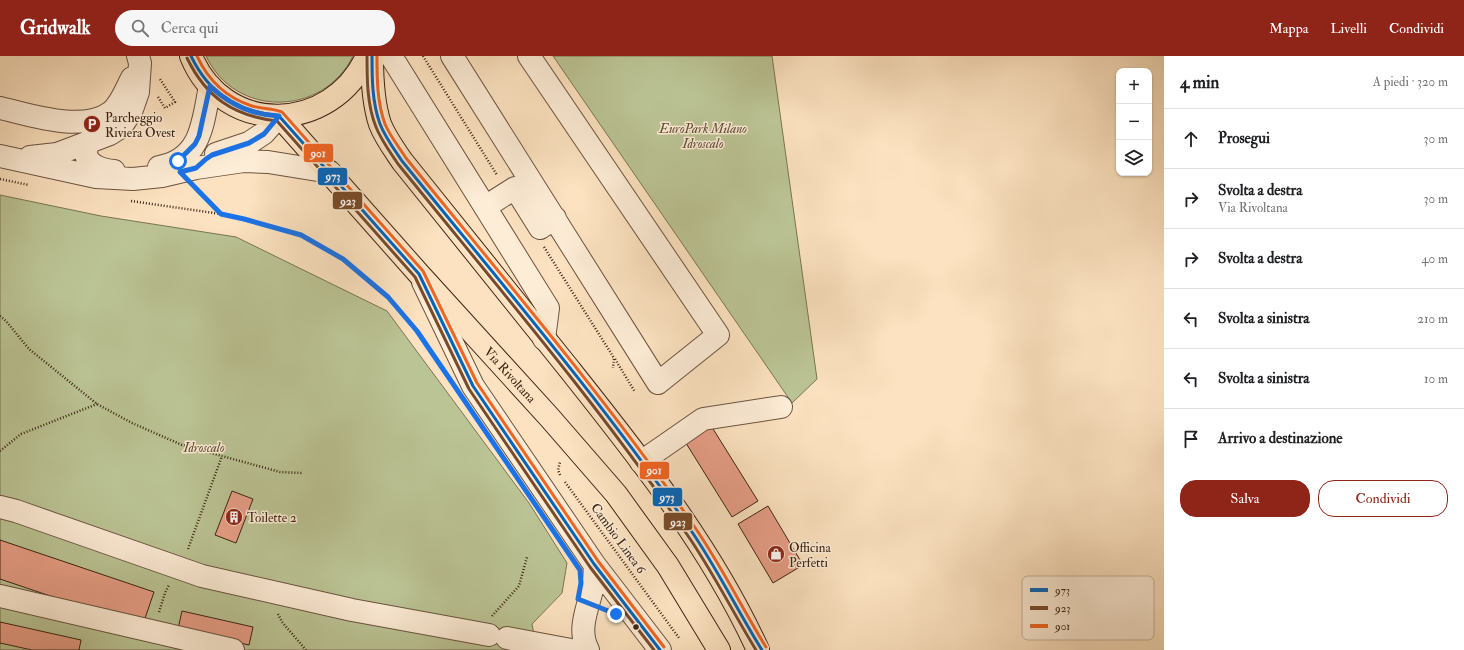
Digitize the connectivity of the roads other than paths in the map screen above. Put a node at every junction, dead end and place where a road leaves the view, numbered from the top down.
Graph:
1 (191, 56) edge
2 (367, 56) edge
3 (372, 56) edge
4 (391, 56) edge
5 (452, 56) edge
6 (529, 56) edge
7 (139, 60) edge
8 (210, 86) junction
9 (0, 108) edge
10 (279, 116) junction
11 (88, 142) junction
12 (6, 157) edge
13 (188, 170) junction
14 (330, 172) junction
15 (485, 207) junction
16 (555, 218) junction
17 (418, 274) junction
18 (544, 339) junction
19 (781, 407) dead end
20 (641, 462) junction
21 (0, 506) edge
22 (594, 564) junction
23 (0, 596) edge
24 (585, 618) junction
25 (748, 628) junction
26 (544, 644) junction
27 (233, 650) edge
28 (571, 650) edge
29 (588, 650) edge
30 (660, 650) edge
31 (719, 650) edge
32 (758, 650) edge
33 (762, 650) edge

1 - 8 main road
2 - 10 main road
3 - 18 main road
4 - 15 street
5 - 16 street
6 - 16 street
7 - 9 street
7 - 11 street
8 - 10 main road
8 - 11 street
10 - 13 street
10 - 14 main road, Via Rivoltana
11 - 12 street
12 - 13 street
13 - 14 street
14 - 17 main road, Via Rivoltana
15 - 16 street
15 - 18 street
17 - 22 street
17 - 31 main road, Via Rivoltana
18 - 20 main road
19 - 20 street
20 - 25 main road
21 - 26 street
22 - 24 street
22 - 30 street
23 - 27 street
24 - 26 street
24 - 29 street
25 - 32 main road
25 - 33 main road
26 - 28 street

